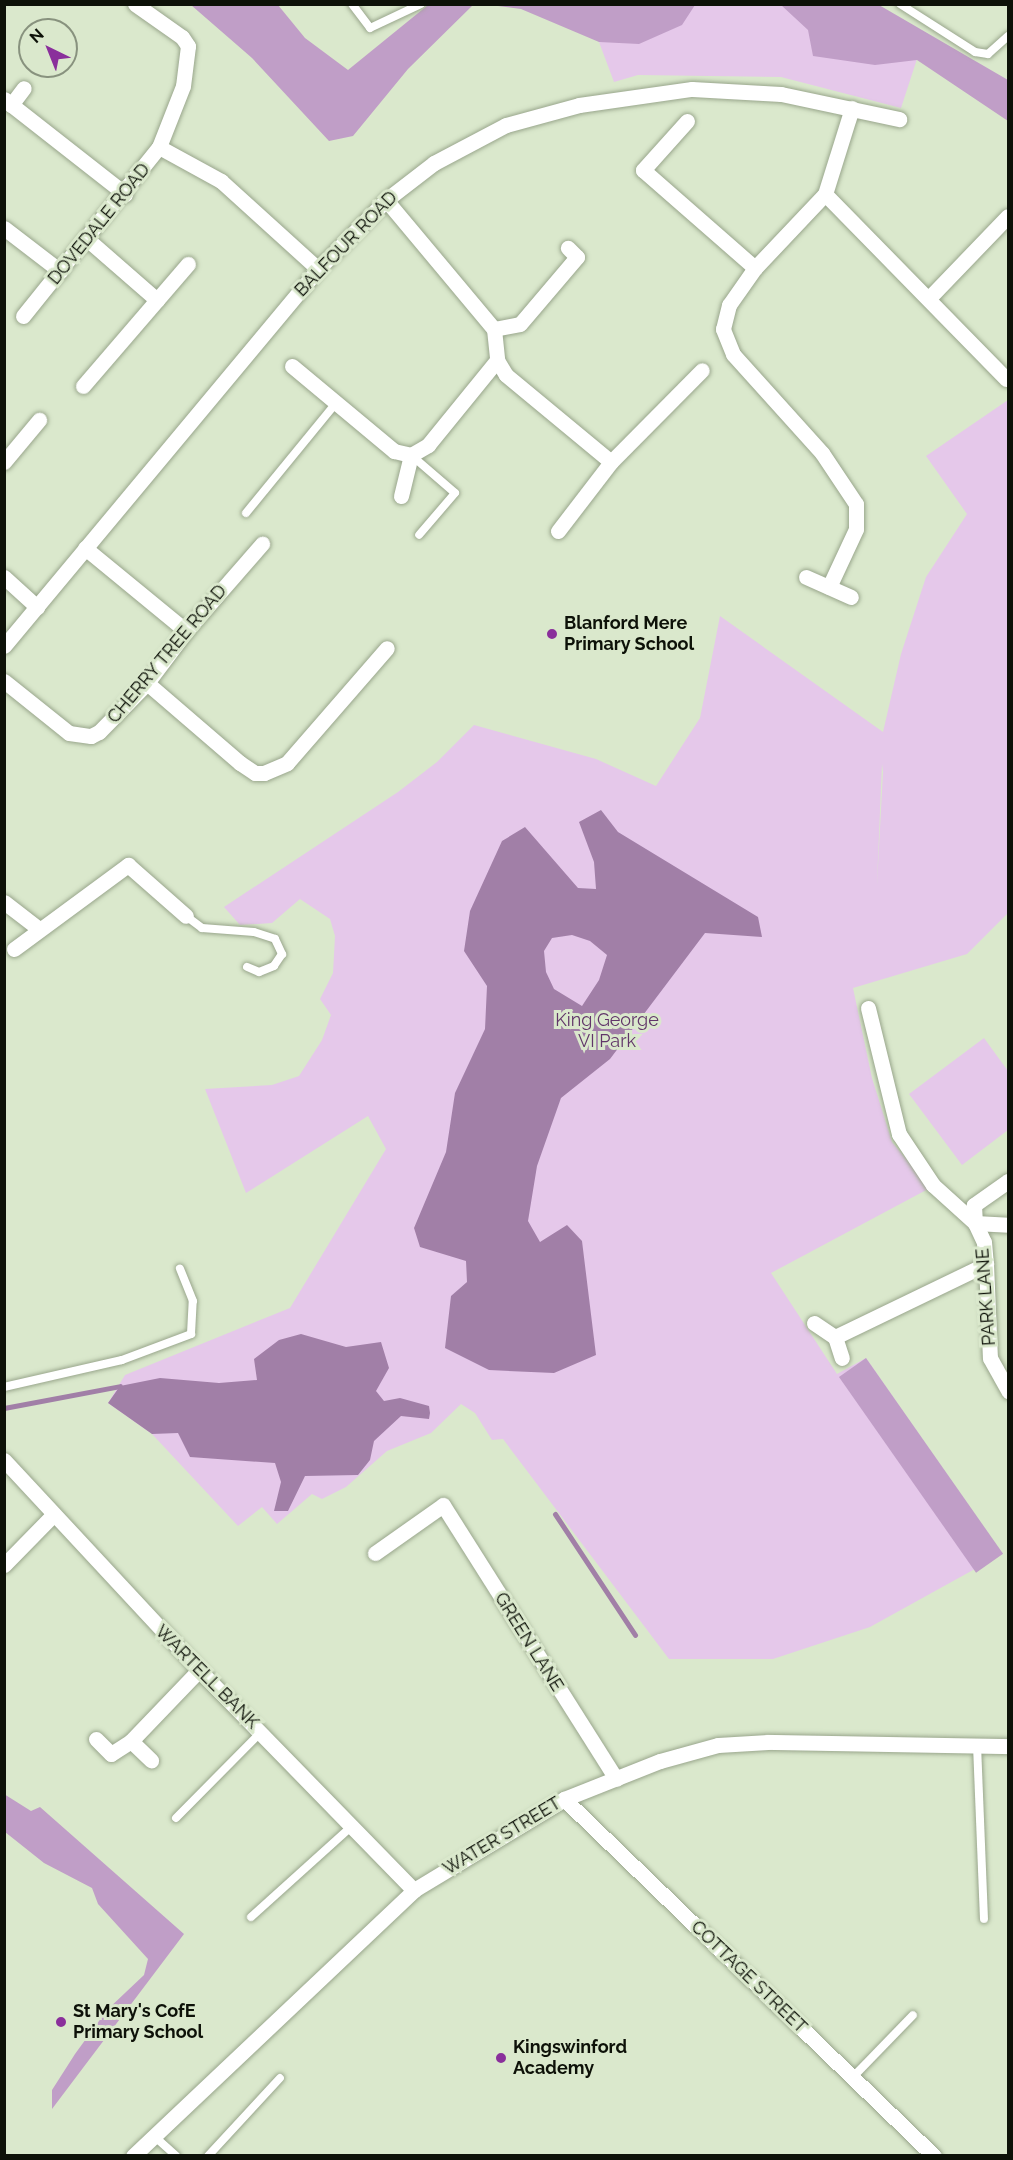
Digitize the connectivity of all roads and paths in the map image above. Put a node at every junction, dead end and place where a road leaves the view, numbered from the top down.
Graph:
1 (135, 4) edge
2 (352, 4) edge
3 (421, 4) edge
4 (900, 4) edge
5 (1008, 36) edge
6 (24, 88) dead end
7 (8, 102) edge
8 (852, 108) junction
9 (899, 119) dead end
10 (687, 121) dead end
11 (159, 147) junction
12 (125, 194) junction
13 (825, 194) junction
14 (386, 200) junction
15 (1008, 216) edge
16 (4, 228) edge
17 (87, 239) junction
18 (567, 248) dead end
19 (188, 264) dead end
20 (755, 268) junction
21 (318, 269) junction
22 (60, 271) junction
23 (930, 297) junction
24 (157, 300) junction
25 (23, 316) dead end
26 (494, 329) junction
27 (497, 360) junction
28 (292, 366) dead end
29 (702, 370) dead end
30 (1006, 379) dead end
31 (83, 386) dead end
32 (336, 403) junction
33 (39, 420) dead end
34 (411, 455) junction
35 (4, 462) edge
36 (611, 462) junction
37 (402, 496) dead end
38 (246, 513) dead end
39 (558, 531) dead end
40 (419, 535) dead end
41 (262, 544) dead end
42 (85, 548) junction
43 (4, 577) edge
44 (806, 577) dead end
45 (829, 587) junction
46 (851, 597) dead end
47 (37, 607) junction
48 (186, 631) junction
49 (4, 646) edge
50 (387, 648) dead end
51 (4, 681) edge
52 (147, 683) junction
53 (4, 902) edge
54 (186, 916) joint
55 (39, 930) junction
56 (14, 949) dead end
57 (247, 967) dead end
58 (868, 1008) dead end
59 (1008, 1181) edge
60 (975, 1223) junction
61 (1008, 1225) edge
62 (986, 1264) junction
63 (180, 1269) dead end
64 (814, 1323) dead end
65 (835, 1337) junction
66 (842, 1358) dead end
67 (4, 1387) edge
68 (1008, 1391) edge
69 (4, 1460) edge
70 (53, 1515) junction
71 (375, 1553) dead end
72 (4, 1565) edge
73 (198, 1670) junction
74 (261, 1732) junction
75 (96, 1739) dead end
76 (131, 1741) junction
77 (977, 1745) junction
78 (1008, 1746) edge
79 (151, 1760) dead end
80 (616, 1779) junction
81 (564, 1799) junction
82 (176, 1818) dead end
83 (352, 1826) junction
84 (414, 1890) junction
85 (250, 1917) dead end
86 (984, 1919) dead end
87 (913, 2015) dead end
88 (852, 2077) junction
89 (280, 2078) dead end
90 (154, 2136) junction
91 (133, 2156) edge
92 (176, 2156) edge
93 (208, 2156) edge
94 (934, 2156) edge

1 - 11 street
2 - 3 lane
4 - 5 lane
6 - 7 street
7 - 12 street
8 - 9 street, BALFOUR ROAD
8 - 13 street
8 - 14 street, BALFOUR ROAD
10 - 20 street
11 - 12 street, DOVEDALE ROAD
11 - 21 street, DOVEDALE ROAD
12 - 17 street, DOVEDALE ROAD
13 - 20 street
13 - 23 street
14 - 21 street, BALFOUR ROAD
14 - 26 street
15 - 23 street
16 - 22 street
17 - 22 street, DOVEDALE ROAD
17 - 24 street
18 - 26 street
19 - 24 street
20 - 45 street
21 - 42 street, BALFOUR ROAD
22 - 25 street, DOVEDALE ROAD
23 - 30 street
24 - 31 street
26 - 27 street
27 - 34 street
27 - 36 street
28 - 32 street
29 - 36 street
32 - 34 street
32 - 38 lane
33 - 35 street
34 - 37 street
34 - 40 lane
36 - 39 street
41 - 48 street, CHERRY TREE ROAD
42 - 47 street, BALFOUR ROAD
42 - 48 street
43 - 47 street
44 - 45 street
45 - 46 street
47 - 49 street, BALFOUR ROAD
48 - 52 street, CHERRY TREE ROAD
50 - 52 street
51 - 52 street, CHERRY TREE ROAD
53 - 55 street
54 - 55 street
54 - 57 lane
55 - 56 street
58 - 60 street
59 - 60 street, PARK LANE
60 - 61 street
60 - 62 street, PARK LANE
62 - 65 street
62 - 68 street, PARK LANE
63 - 67 lane
64 - 65 street
65 - 66 street
69 - 70 street, WARTELL BANK
70 - 72 street
70 - 73 street, WARTELL BANK
71 - 80 street, GREEN LANE
73 - 74 street, WARTELL BANK
73 - 76 street
74 - 82 lane
74 - 83 street, WARTELL BANK
75 - 76 street
76 - 79 street
77 - 78 street, WATER STREET
77 - 80 street, WATER STREET
77 - 86 lane
80 - 81 street, WATER STREET
81 - 84 street, WATER STREET
81 - 88 street, COTTAGE STREET
83 - 84 street, WARTELL BANK
83 - 85 lane
84 - 90 street, WATER STREET
87 - 88 lane
88 - 94 street, COTTAGE STREET
89 - 93 lane
90 - 91 street, WATER STREET
90 - 92 lane

